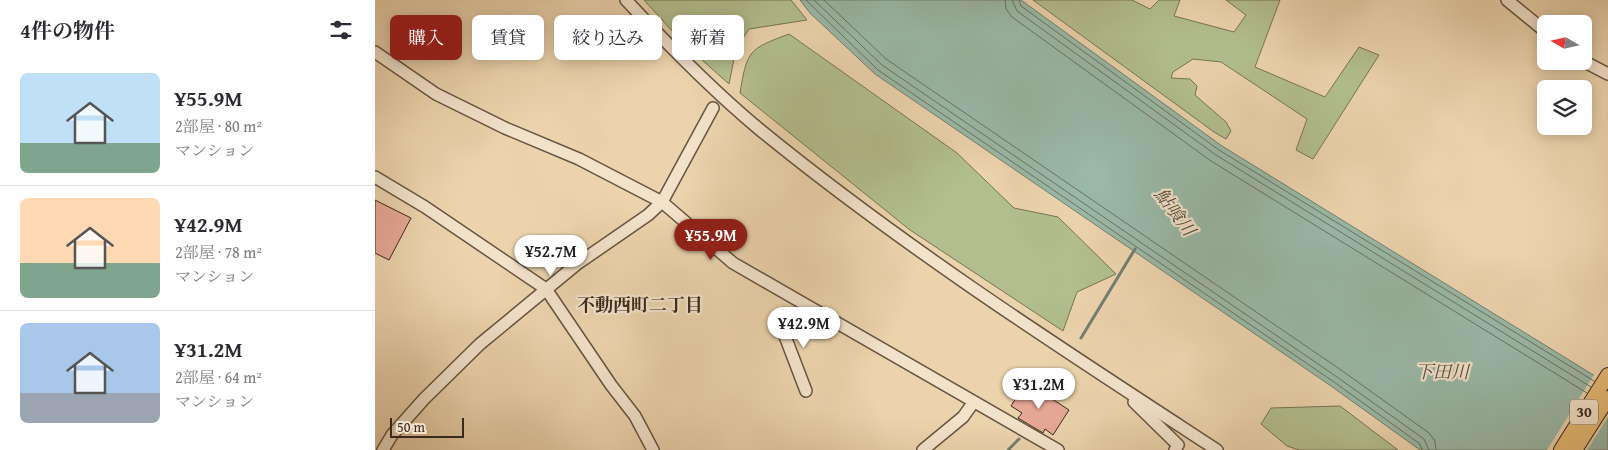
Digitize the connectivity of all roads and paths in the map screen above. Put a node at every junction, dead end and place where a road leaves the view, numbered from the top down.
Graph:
1 (626, 0) edge
2 (1507, 0) edge
3 (1520, 0) edge
4 (1533, 22) junction
5 (1537, 25) edge
6 (375, 52) edge
7 (1593, 67) edge
8 (1593, 69) edge
9 (1608, 74) edge
10 (1608, 81) edge
11 (713, 108) dead end
12 (375, 177) edge
13 (662, 202) junction
14 (546, 289) junction
15 (815, 311) junction
16 (1608, 375) edge
17 (1115, 384) junction
18 (806, 391) dead end
19 (1608, 398) edge
20 (973, 403) junction
21 (383, 450) edge
22 (653, 450) edge
23 (923, 450) edge
24 (1055, 450) edge
25 (1175, 450) edge
26 (1217, 450) edge
27 (1561, 450) edge
28 (1575, 450) edge

1 - 17 street
2 - 4 street
3 - 4 street
4 - 5 street
6 - 13 street
7 - 9 street
8 - 10 street
11 - 13 street
12 - 14 street
13 - 14 street
13 - 15 street
14 - 21 street
14 - 22 street
15 - 18 street
15 - 20 street
16 - 27 main road, 30
17 - 25 street
17 - 26 street
19 - 28 main road, 30
20 - 23 street
20 - 24 street

